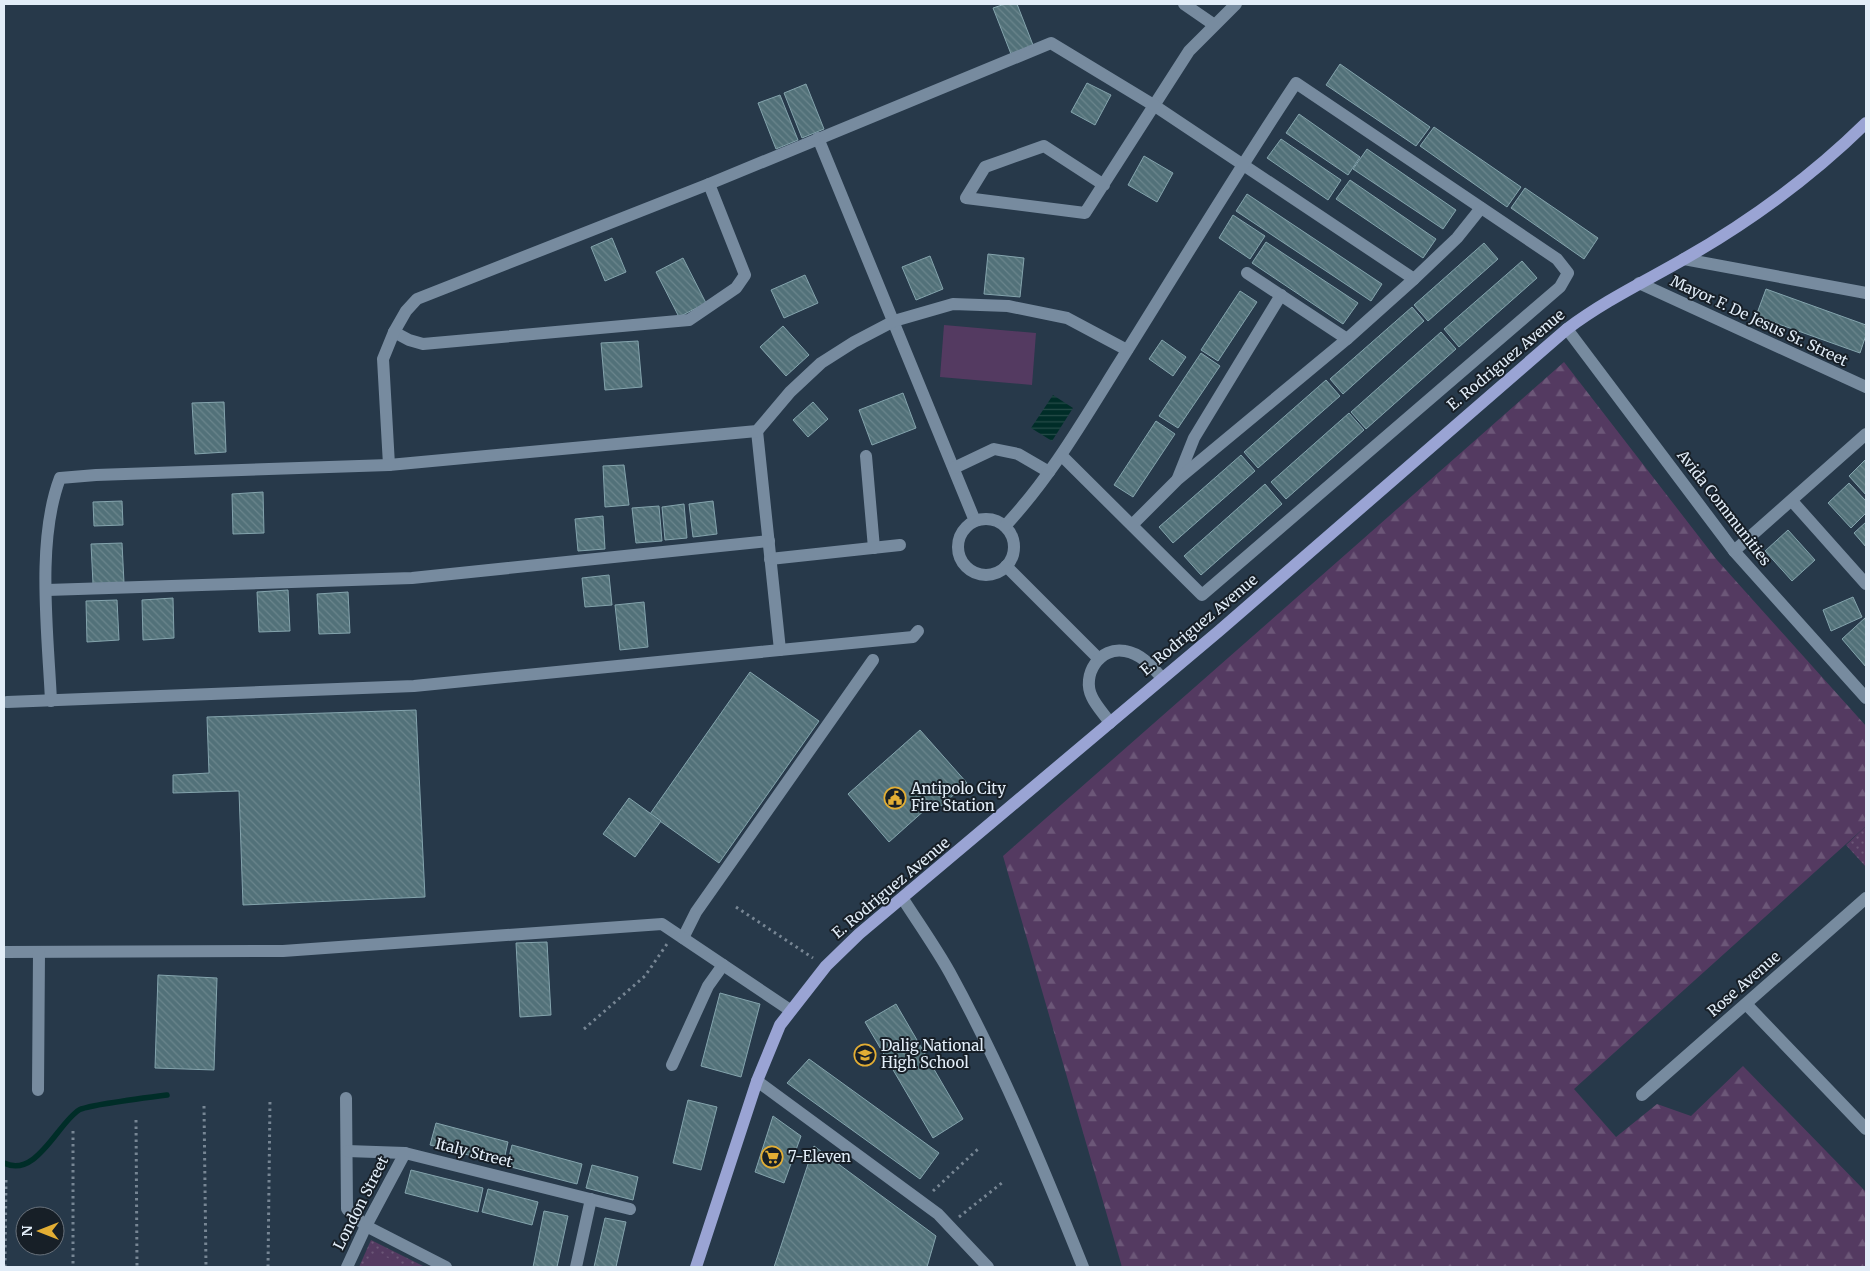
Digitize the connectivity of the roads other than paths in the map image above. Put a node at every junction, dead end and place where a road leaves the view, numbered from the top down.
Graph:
1 (1184, 4) edge
2 (1236, 4) edge
3 (1213, 24) junction
4 (1155, 106) junction
5 (1866, 123) edge
6 (818, 138) junction
7 (1243, 164) junction
8 (708, 184) junction
9 (1104, 185) junction
10 (1481, 208) junction
11 (1684, 259) junction
12 (1247, 272) dead end
13 (1414, 279) junction
14 (1639, 283) junction
15 (1866, 292) edge
16 (1281, 295) junction
17 (894, 322) junction
18 (1567, 329) junction
19 (394, 332) junction
20 (1347, 339) junction
21 (1127, 350) junction
22 (1866, 387) edge
23 (757, 431) junction
24 (1866, 434) edge
25 (1061, 455) junction
26 (866, 456) dead end
27 (389, 465) junction
28 (954, 468) junction
29 (1049, 472) junction
30 (1177, 480) junction
31 (1792, 501) junction
32 (975, 521) junction
33 (1132, 525) junction
34 (1005, 526) junction
35 (768, 541) junction
36 (900, 546) dead end
37 (874, 548) junction
38 (1734, 551) junction
39 (770, 559) junction
40 (1006, 566) junction
41 (1866, 584) edge
42 (47, 590) junction
43 (918, 631) dead end
44 (780, 650) junction
45 (1098, 658) junction
46 (873, 660) dead end
47 (1162, 678) junction
48 (1866, 698) edge
49 (51, 701) junction
50 (7, 702) dead end
51 (1110, 723) junction
52 (1866, 898) edge
53 (903, 900) junction
54 (679, 935) junction
55 (4, 952) edge
56 (39, 953) junction
57 (723, 965) junction
58 (1746, 1004) junction
59 (790, 1010) junction
60 (672, 1065) dead end
61 (757, 1081) junction
62 (38, 1090) dead end
63 (1642, 1095) dead end
64 (346, 1098) dead end
65 (1866, 1129) edge
66 (347, 1151) junction
67 (405, 1153) junction
68 (591, 1199) junction
69 (630, 1209) dead end
70 (366, 1226) junction
71 (347, 1267) edge
72 (446, 1267) edge
73 (576, 1267) edge
74 (696, 1267) edge
75 (988, 1267) edge
76 (1083, 1267) edge

1 - 3 street
2 - 3 street
3 - 4 street
4 - 6 street
4 - 7 street
4 - 9 street
5 - 11 main road, E. Rodriguez Avenue
6 - 8 street
6 - 17 street
7 - 10 street
7 - 13 street
7 - 21 street
8 - 19 street
8 - 19 street
9 - 9 street
10 - 13 street
10 - 33 street
11 - 14 main road, E. Rodriguez Avenue
11 - 15 street
12 - 16 street
13 - 20 street
14 - 18 main road, E. Rodriguez Avenue
14 - 22 street, Mayor F. De Jesus Sr. Street
16 - 20 street
16 - 30 street
17 - 21 street
17 - 23 street
17 - 28 street
18 - 38 street, Avida Communities
18 - 47 main road, E. Rodriguez Avenue
19 - 27 street
20 - 30 street
21 - 25 street
23 - 27 street
23 - 35 street
24 - 31 street
25 - 29 street
25 - 33 street
26 - 37 street
27 - 42 street
28 - 29 street
28 - 32 street
29 - 34 street
30 - 33 street
31 - 38 street
31 - 41 street
32 - 34 street
32 - 40 street
34 - 40 street
35 - 39 street
35 - 42 street
36 - 37 street
37 - 39 street
38 - 48 street, Avida Communities
39 - 44 street
40 - 45 street
42 - 49 street
43 - 44 street
44 - 49 street
45 - 47 street
45 - 51 street
46 - 54 street
47 - 51 main road, E. Rodriguez Avenue
49 - 50 street
51 - 53 main road, E. Rodriguez Avenue
52 - 58 street, Rose Avenue
53 - 59 main road, E. Rodriguez Avenue
53 - 76 street
54 - 56 street
54 - 57 street
55 - 56 street
56 - 62 street
57 - 59 street
57 - 60 street
58 - 63 street, Rose Avenue
58 - 65 street
59 - 61 main road, E. Rodriguez Avenue
61 - 74 main road, E. Rodriguez Avenue
61 - 75 street
64 - 66 street
66 - 67 street, Italy Street
66 - 70 street
67 - 68 street, Italy Street
67 - 70 street, London Street
68 - 69 street, Italy Street
68 - 73 street
70 - 71 street, London Street
70 - 72 street

